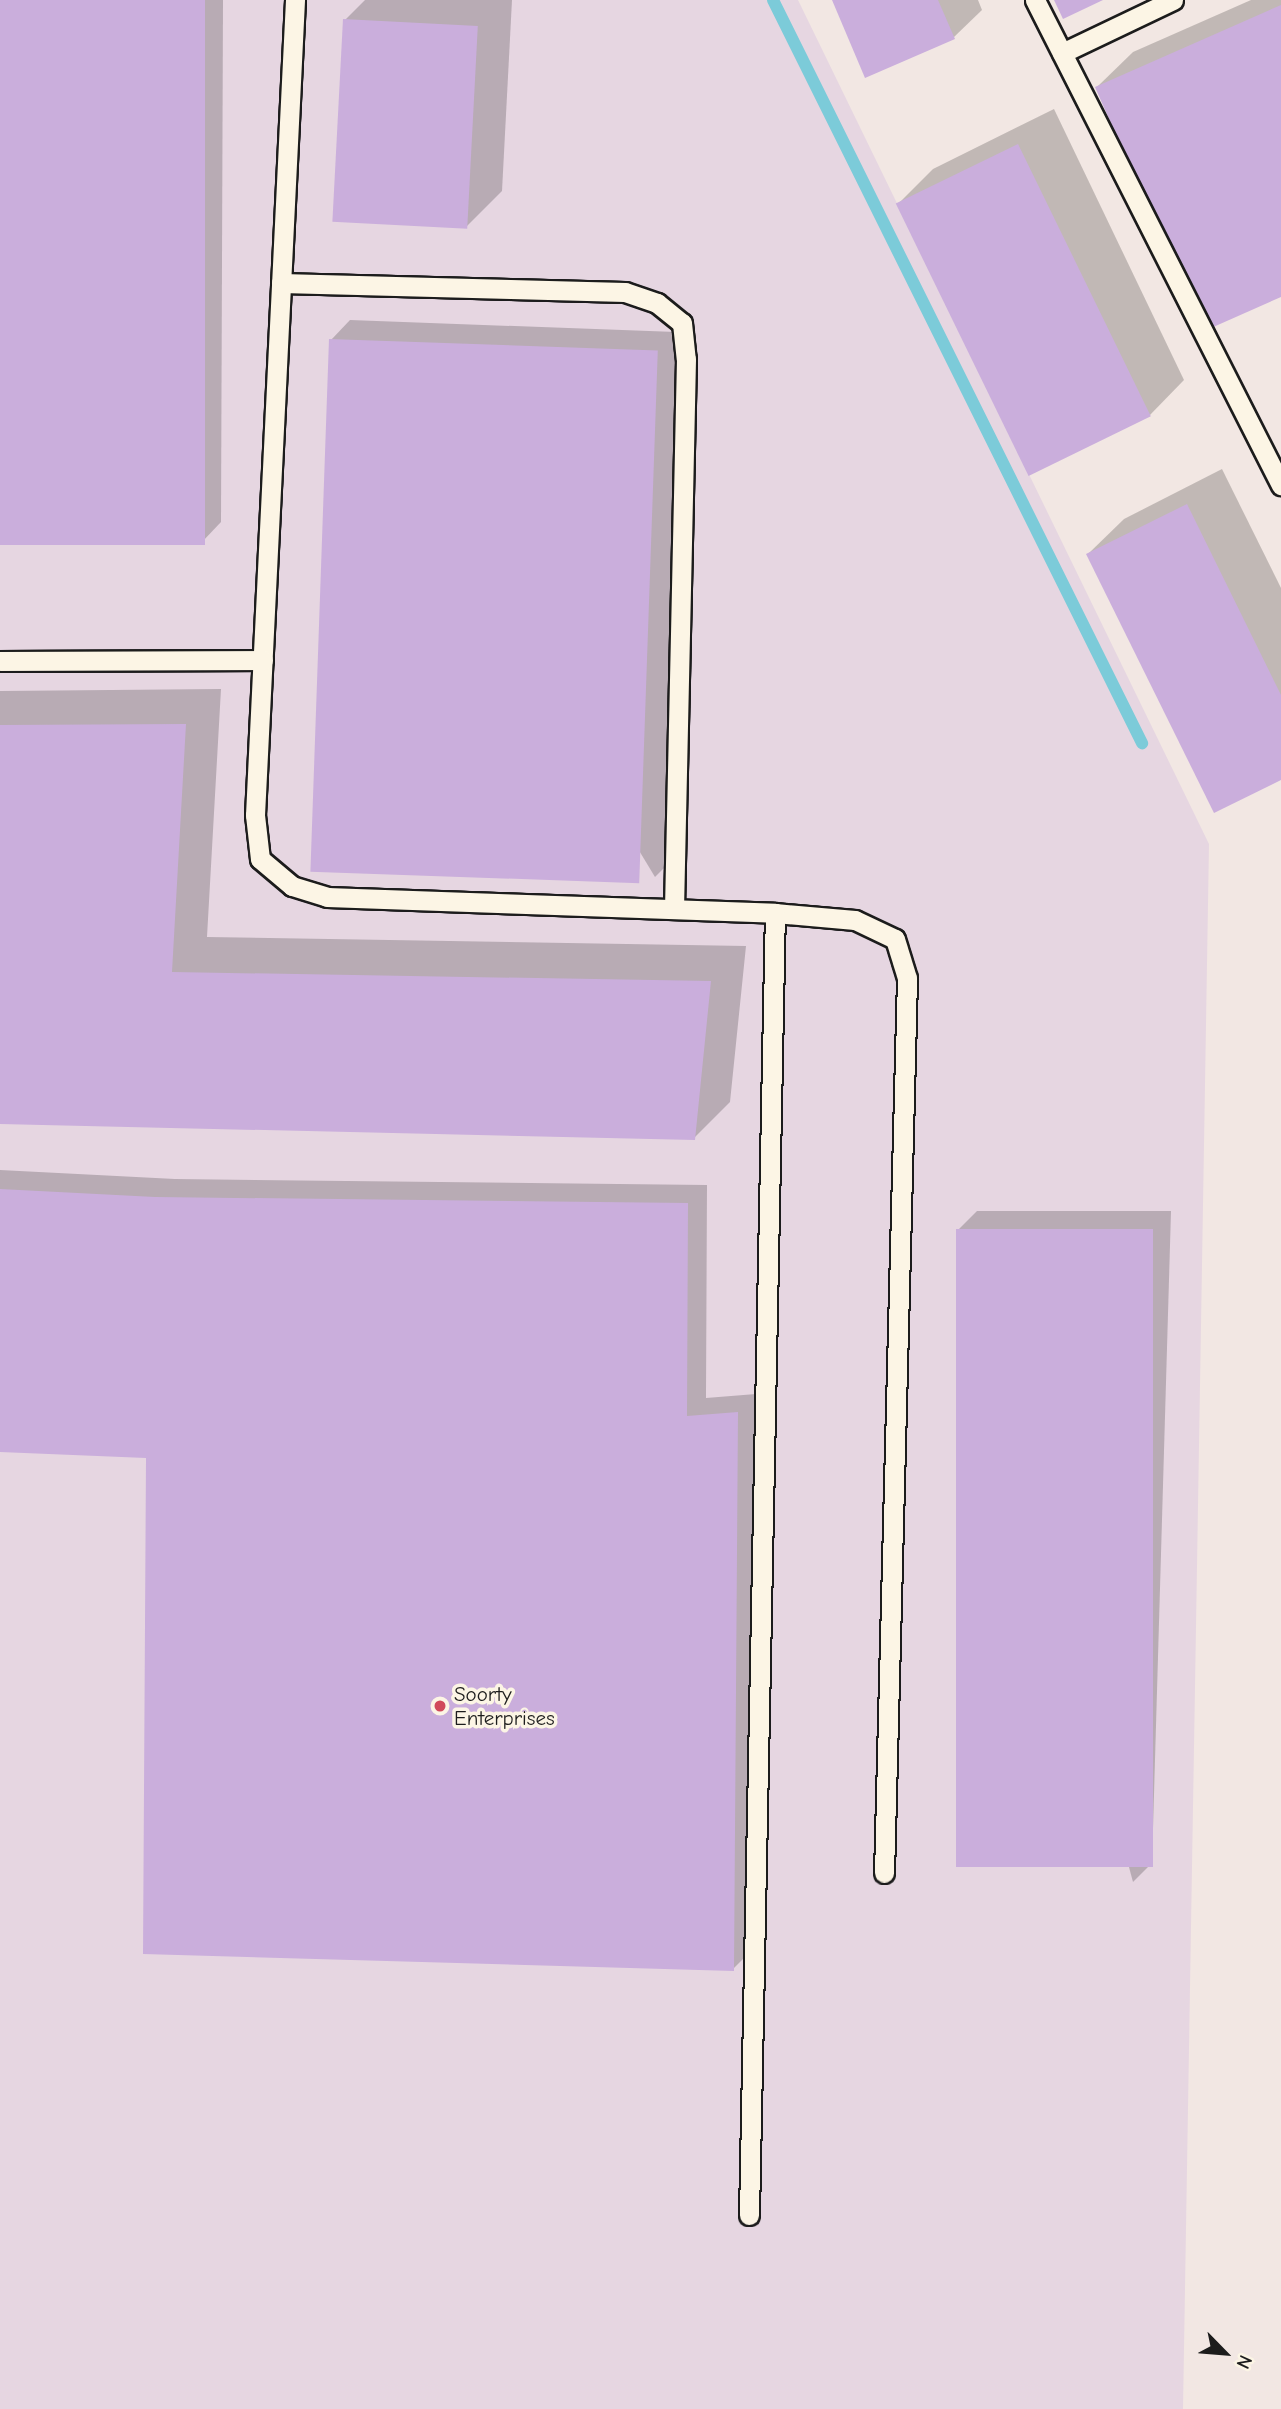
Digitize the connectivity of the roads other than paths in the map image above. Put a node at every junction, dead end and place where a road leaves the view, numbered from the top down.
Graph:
1 (295, 0) edge
2 (1035, 0) edge
3 (1173, 0) edge
4 (1062, 53) junction
5 (281, 283) junction
6 (1281, 485) edge
7 (263, 660) junction
8 (0, 661) edge
9 (674, 909) junction
10 (775, 913) junction
11 (884, 1872) dead end
12 (749, 2215) dead end

1 - 5 lane
2 - 4 lane
3 - 4 lane
4 - 6 lane
5 - 7 lane
5 - 9 lane
7 - 8 lane
7 - 9 lane
9 - 10 lane
10 - 11 lane
10 - 12 lane

